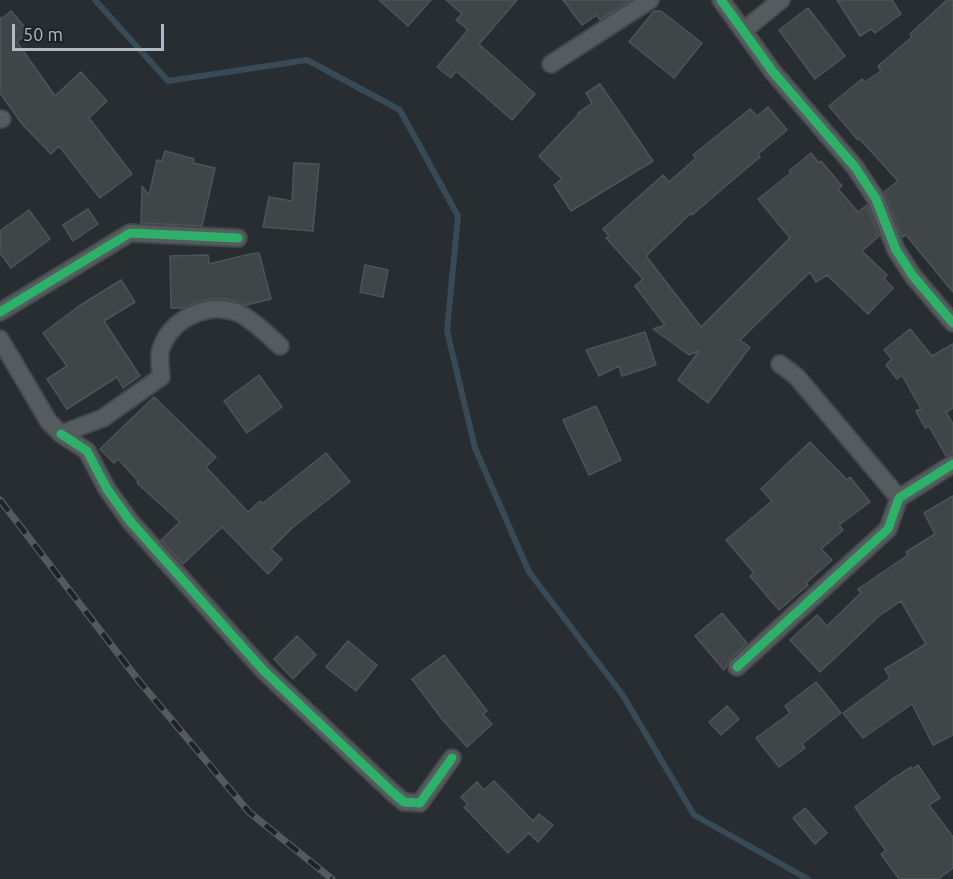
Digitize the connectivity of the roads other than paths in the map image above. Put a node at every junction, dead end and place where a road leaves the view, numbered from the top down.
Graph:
1 (650, 0) edge
2 (722, 0) edge
3 (781, 0) edge
4 (743, 32) junction
5 (551, 64) dead end
6 (238, 238) dead end
7 (0, 312) edge
8 (953, 323) edge
9 (0, 339) edge
10 (280, 346) dead end
11 (780, 364) dead end
12 (61, 434) junction
13 (953, 464) edge
14 (899, 498) junction
15 (737, 667) dead end
16 (452, 758) dead end

1 - 5 street
2 - 4 street
3 - 4 street
4 - 8 street
6 - 7 street
9 - 12 street
10 - 12 street
11 - 14 street
12 - 16 street
13 - 14 street
14 - 15 street

